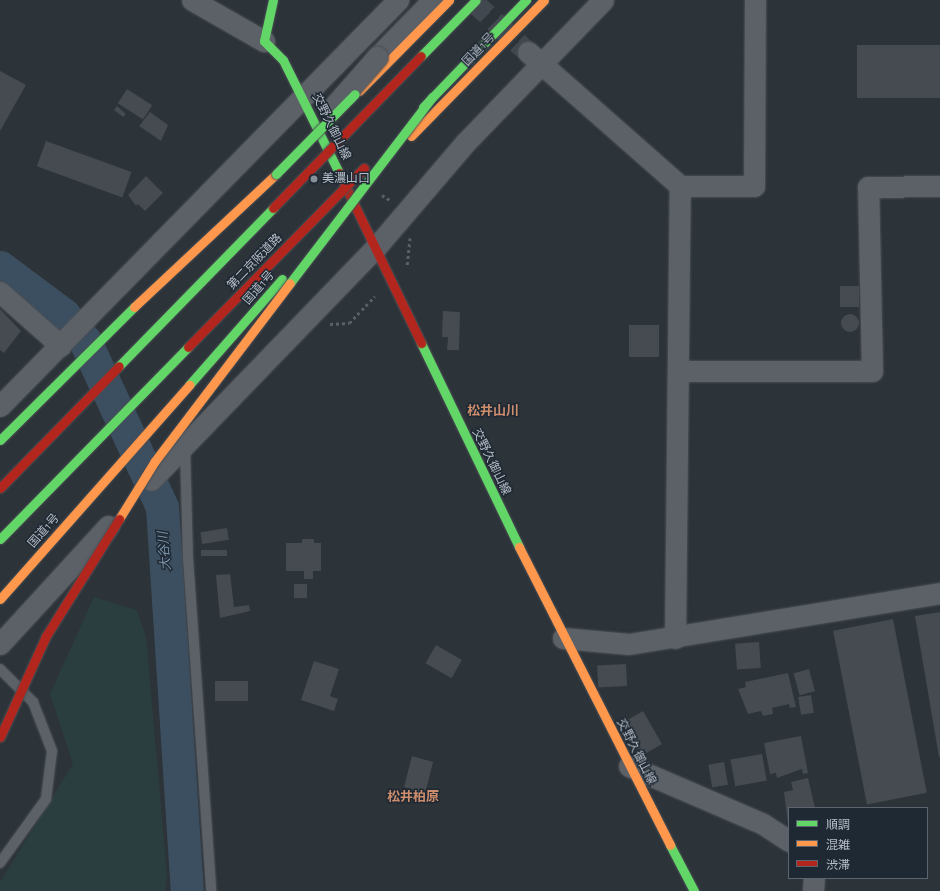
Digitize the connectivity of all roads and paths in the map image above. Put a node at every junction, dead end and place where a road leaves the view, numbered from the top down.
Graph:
1 (192, 0) edge
2 (273, 0) edge
3 (398, 0) edge
4 (433, 0) edge
5 (449, 0) edge
6 (476, 0) edge
7 (526, 0) edge
8 (544, 0) edge
9 (603, 0) edge
10 (755, 0) edge
11 (264, 41) junction
12 (535, 58) junction
13 (432, 97) junction
14 (303, 98) junction
15 (276, 174) junction
16 (680, 186) junction
17 (940, 186) edge
18 (377, 246) junction
19 (0, 292) edge
20 (64, 344) junction
21 (678, 371) junction
22 (0, 406) edge
23 (0, 440) edge
24 (185, 443) junction
25 (24, 462) junction
26 (0, 482) edge
27 (0, 488) edge
28 (0, 539) edge
29 (940, 593) edge
30 (2, 597) edge
31 (563, 638) junction
32 (676, 638) junction
33 (0, 644) edge
34 (0, 669) edge
35 (0, 737) edge
36 (629, 766) junction
37 (788, 840) edge
38 (0, 863) edge
39 (814, 879) edge
40 (691, 890) edge
41 (211, 891) edge
42 (813, 891) edge

1 - 11 street
2 - 11 main road
3 - 14 street
4 - 15 street, bridge
5 - 15 main road, bridge
6 - 25 main road, 第二京阪道路, bridge
7 - 13 main road, 第二京阪道路, bridge
8 - 30 main road, 国道1号, bridge
9 - 12 street
10 - 16 street
11 - 14 main road, 交野久御山線
12 - 16 street
12 - 18 street
13 - 28 main road, 第二京阪道路, bridge
13 - 35 main road, bridge
14 - 18 main road, 交野久御山線
14 - 20 street
15 - 23 main road
16 - 21 street
17 - 21 street
18 - 24 street
18 - 31 main road, 交野久御山線
19 - 20 street
20 - 22 street
21 - 32 street
24 - 33 street
24 - 41 lane
25 - 26 main road, bridge
25 - 27 main road, 第二京阪道路, bridge
29 - 32 street
31 - 32 street
31 - 36 main road, 交野久御山線
34 - 38 lane
36 - 37 street
36 - 40 main road, 交野久御山線
39 - 42 street

